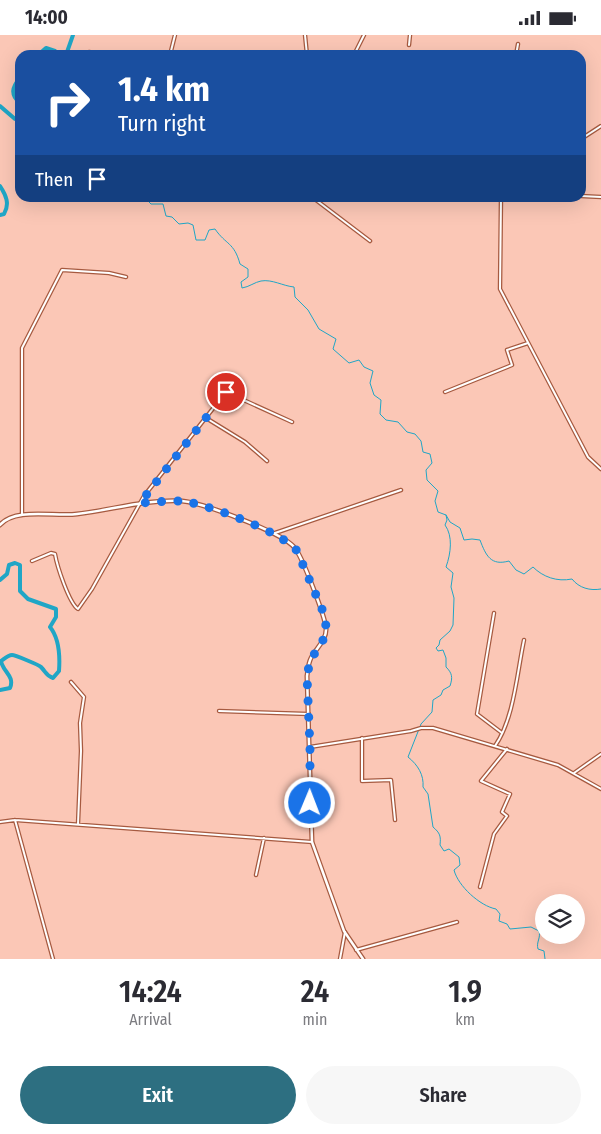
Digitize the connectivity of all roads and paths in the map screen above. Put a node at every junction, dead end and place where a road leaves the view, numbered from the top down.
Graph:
1 (175, 35) edge
2 (305, 35) edge
3 (364, 35) edge
4 (410, 35) edge
5 (518, 44) dead end
6 (409, 45) dead end
7 (171, 50) edge
8 (306, 50) edge
9 (356, 50) edge
10 (517, 50) edge
11 (601, 126) edge
12 (586, 136) edge
13 (586, 196) edge
14 (601, 197) edge
15 (318, 202) edge
16 (501, 202) edge
17 (370, 241) dead end
18 (126, 277) dead end
19 (528, 343) junction
20 (445, 392) dead end
21 (206, 418) junction
22 (292, 421) dead end
23 (268, 461) dead end
24 (601, 469) edge
25 (401, 490) dead end
26 (140, 503) junction
27 (22, 515) junction
28 (0, 525) edge
29 (275, 533) junction
30 (32, 561) dead end
31 (494, 613) dead end
32 (524, 641) dead end
33 (71, 682) dead end
34 (219, 711) dead end
35 (309, 714) junction
36 (502, 733) junction
37 (362, 738) junction
38 (494, 746) junction
39 (310, 747) junction
40 (507, 749) junction
41 (601, 754) edge
42 (574, 773) junction
43 (601, 789) edge
44 (14, 820) junction
45 (395, 820) dead end
46 (0, 822) edge
47 (78, 824) junction
48 (264, 838) junction
49 (312, 843) junction
50 (256, 875) dead end
51 (480, 887) dead end
52 (457, 922) dead end
53 (345, 932) junction
54 (356, 950) junction
55 (54, 959) edge
56 (340, 959) edge
57 (363, 959) edge

1 - 7 street
2 - 8 street
3 - 9 street
4 - 6 street
5 - 10 street
11 - 12 street
13 - 14 street
15 - 17 street
16 - 19 street
18 - 27 street
19 - 20 street
19 - 24 street
21 - 22 street
21 - 23 street
21 - 26 street
25 - 29 street
26 - 27 street
26 - 29 street
26 - 30 street
27 - 28 street
29 - 35 street
31 - 36 street
32 - 36 street
33 - 47 street
34 - 35 street
35 - 39 street
36 - 38 street
37 - 38 street
37 - 39 street
37 - 45 street
38 - 40 street
39 - 49 street
40 - 42 street
40 - 51 street
41 - 42 street
42 - 43 street
44 - 46 street
44 - 47 street
44 - 55 street
47 - 48 street
48 - 49 street
48 - 50 street
49 - 53 street
52 - 54 street
53 - 54 street
53 - 56 street
54 - 57 street

